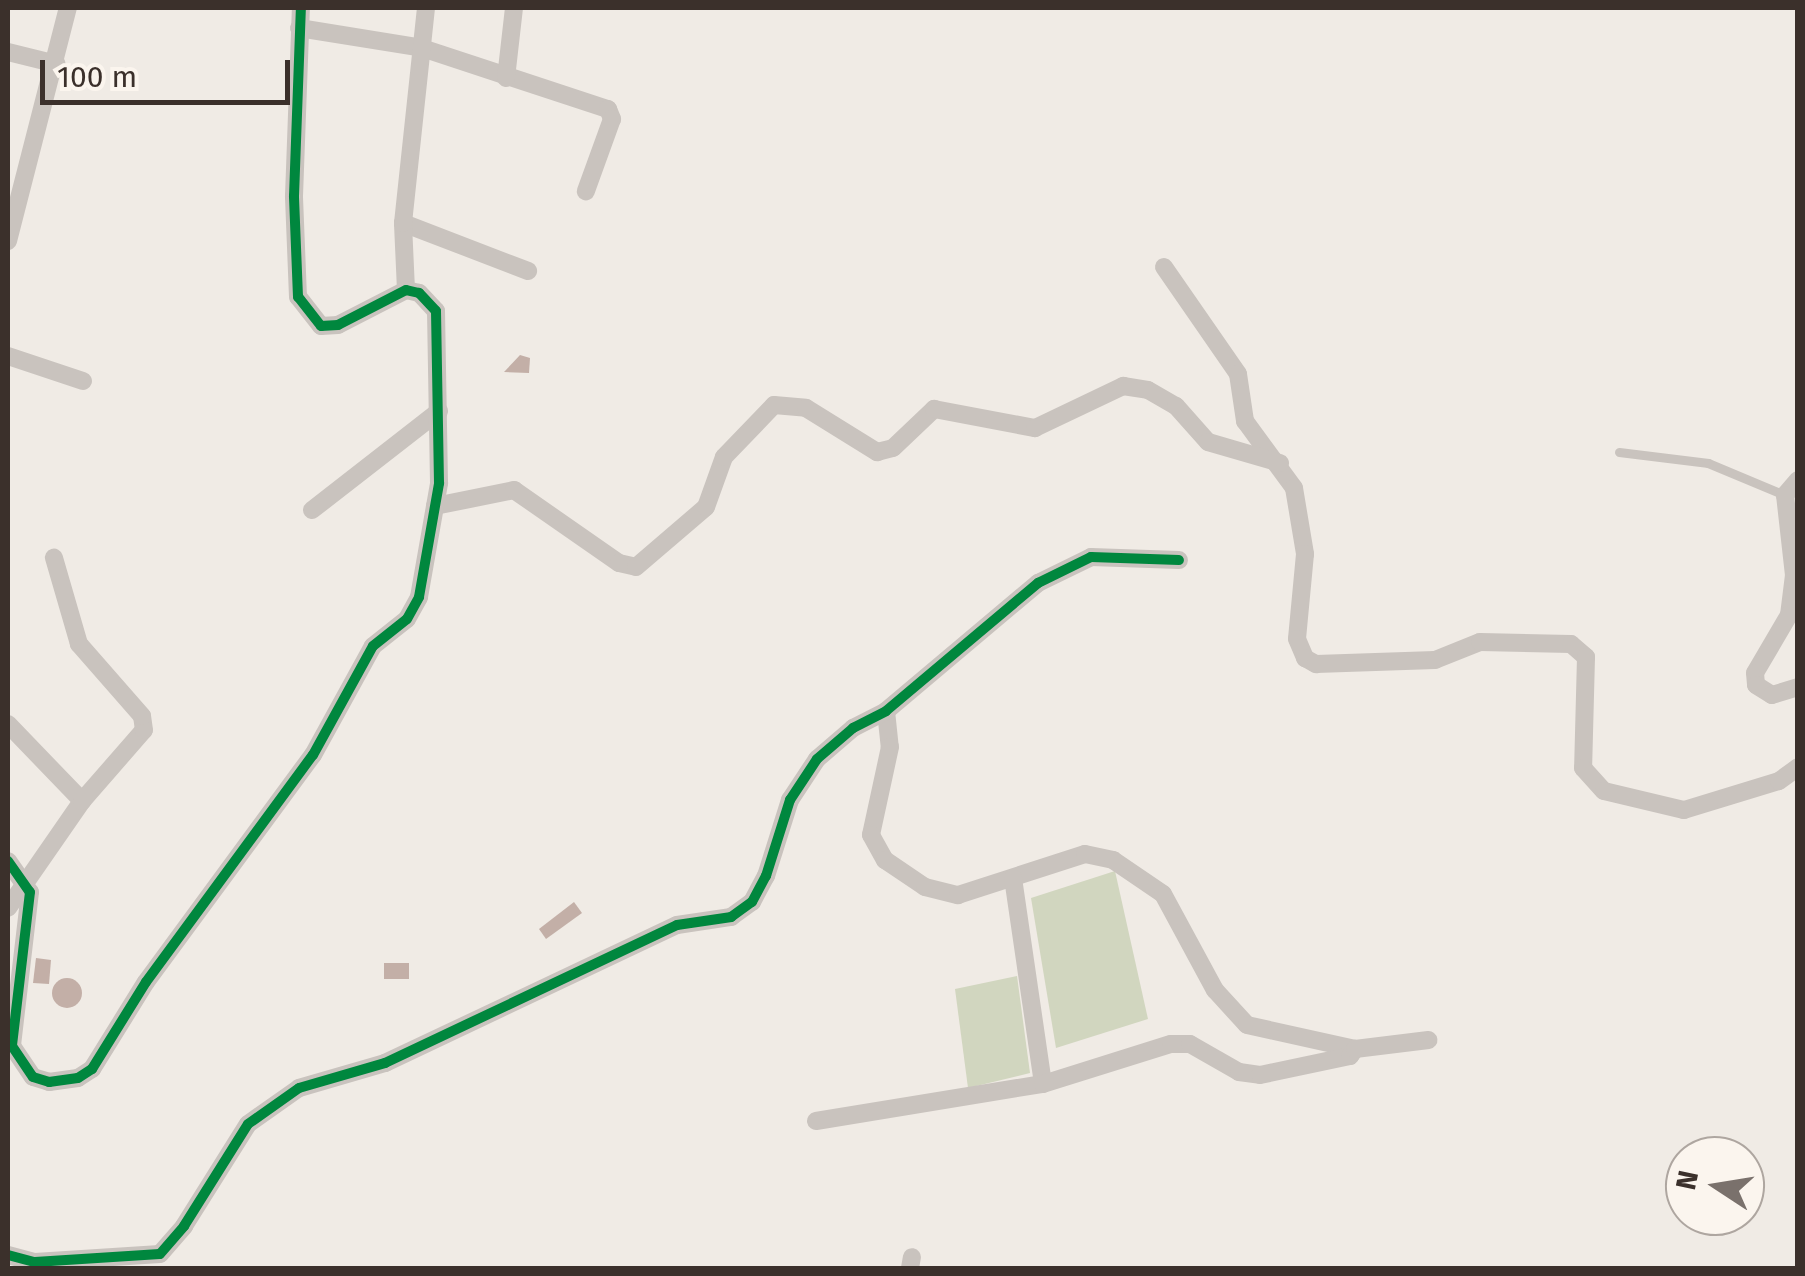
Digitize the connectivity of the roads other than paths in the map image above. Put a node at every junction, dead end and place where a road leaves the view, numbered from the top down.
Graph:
1 (68, 8) edge
2 (302, 8) edge
3 (426, 8) edge
4 (514, 8) edge
5 (299, 28) junction
6 (422, 48) junction
7 (8, 52) edge
8 (56, 64) junction
9 (506, 78) junction
10 (586, 191) dead end
11 (403, 223) junction
12 (8, 241) edge
13 (1164, 267) dead end
14 (528, 270) dead end
15 (406, 290) junction
16 (8, 356) edge
17 (82, 381) dead end
18 (439, 411) junction
19 (1620, 452) dead end
20 (1280, 463) junction
21 (1798, 480) edge
22 (1784, 495) junction
23 (435, 506) junction
24 (312, 510) dead end
25 (54, 558) dead end
26 (1178, 560) dead end
27 (1798, 686) edge
28 (886, 711) junction
29 (8, 724) edge
30 (1798, 766) edge
31 (82, 801) junction
32 (8, 862) edge
33 (1013, 878) junction
34 (27, 882) junction
35 (8, 908) edge
36 (1428, 1040) dead end
37 (1355, 1050) junction
38 (1042, 1084) junction
39 (816, 1121) dead end
40 (8, 1255) edge
41 (164, 1261) edge

1 - 8 street
2 - 5 street
3 - 6 street
4 - 9 street
5 - 6 street
5 - 15 street
6 - 9 street
6 - 11 street
7 - 8 street
8 - 12 street
9 - 10 street
11 - 14 street
11 - 15 street
13 - 20 street
15 - 18 street
16 - 17 street
18 - 23 street
18 - 24 street
19 - 22 lane
20 - 23 street
20 - 30 street
21 - 22 street
22 - 27 street
23 - 34 street
25 - 31 street
26 - 28 street
28 - 33 street
28 - 41 street
29 - 31 street
31 - 34 street
32 - 34 street
33 - 37 street
33 - 38 street
34 - 35 street
36 - 37 street
37 - 38 street
38 - 39 street
40 - 41 street

